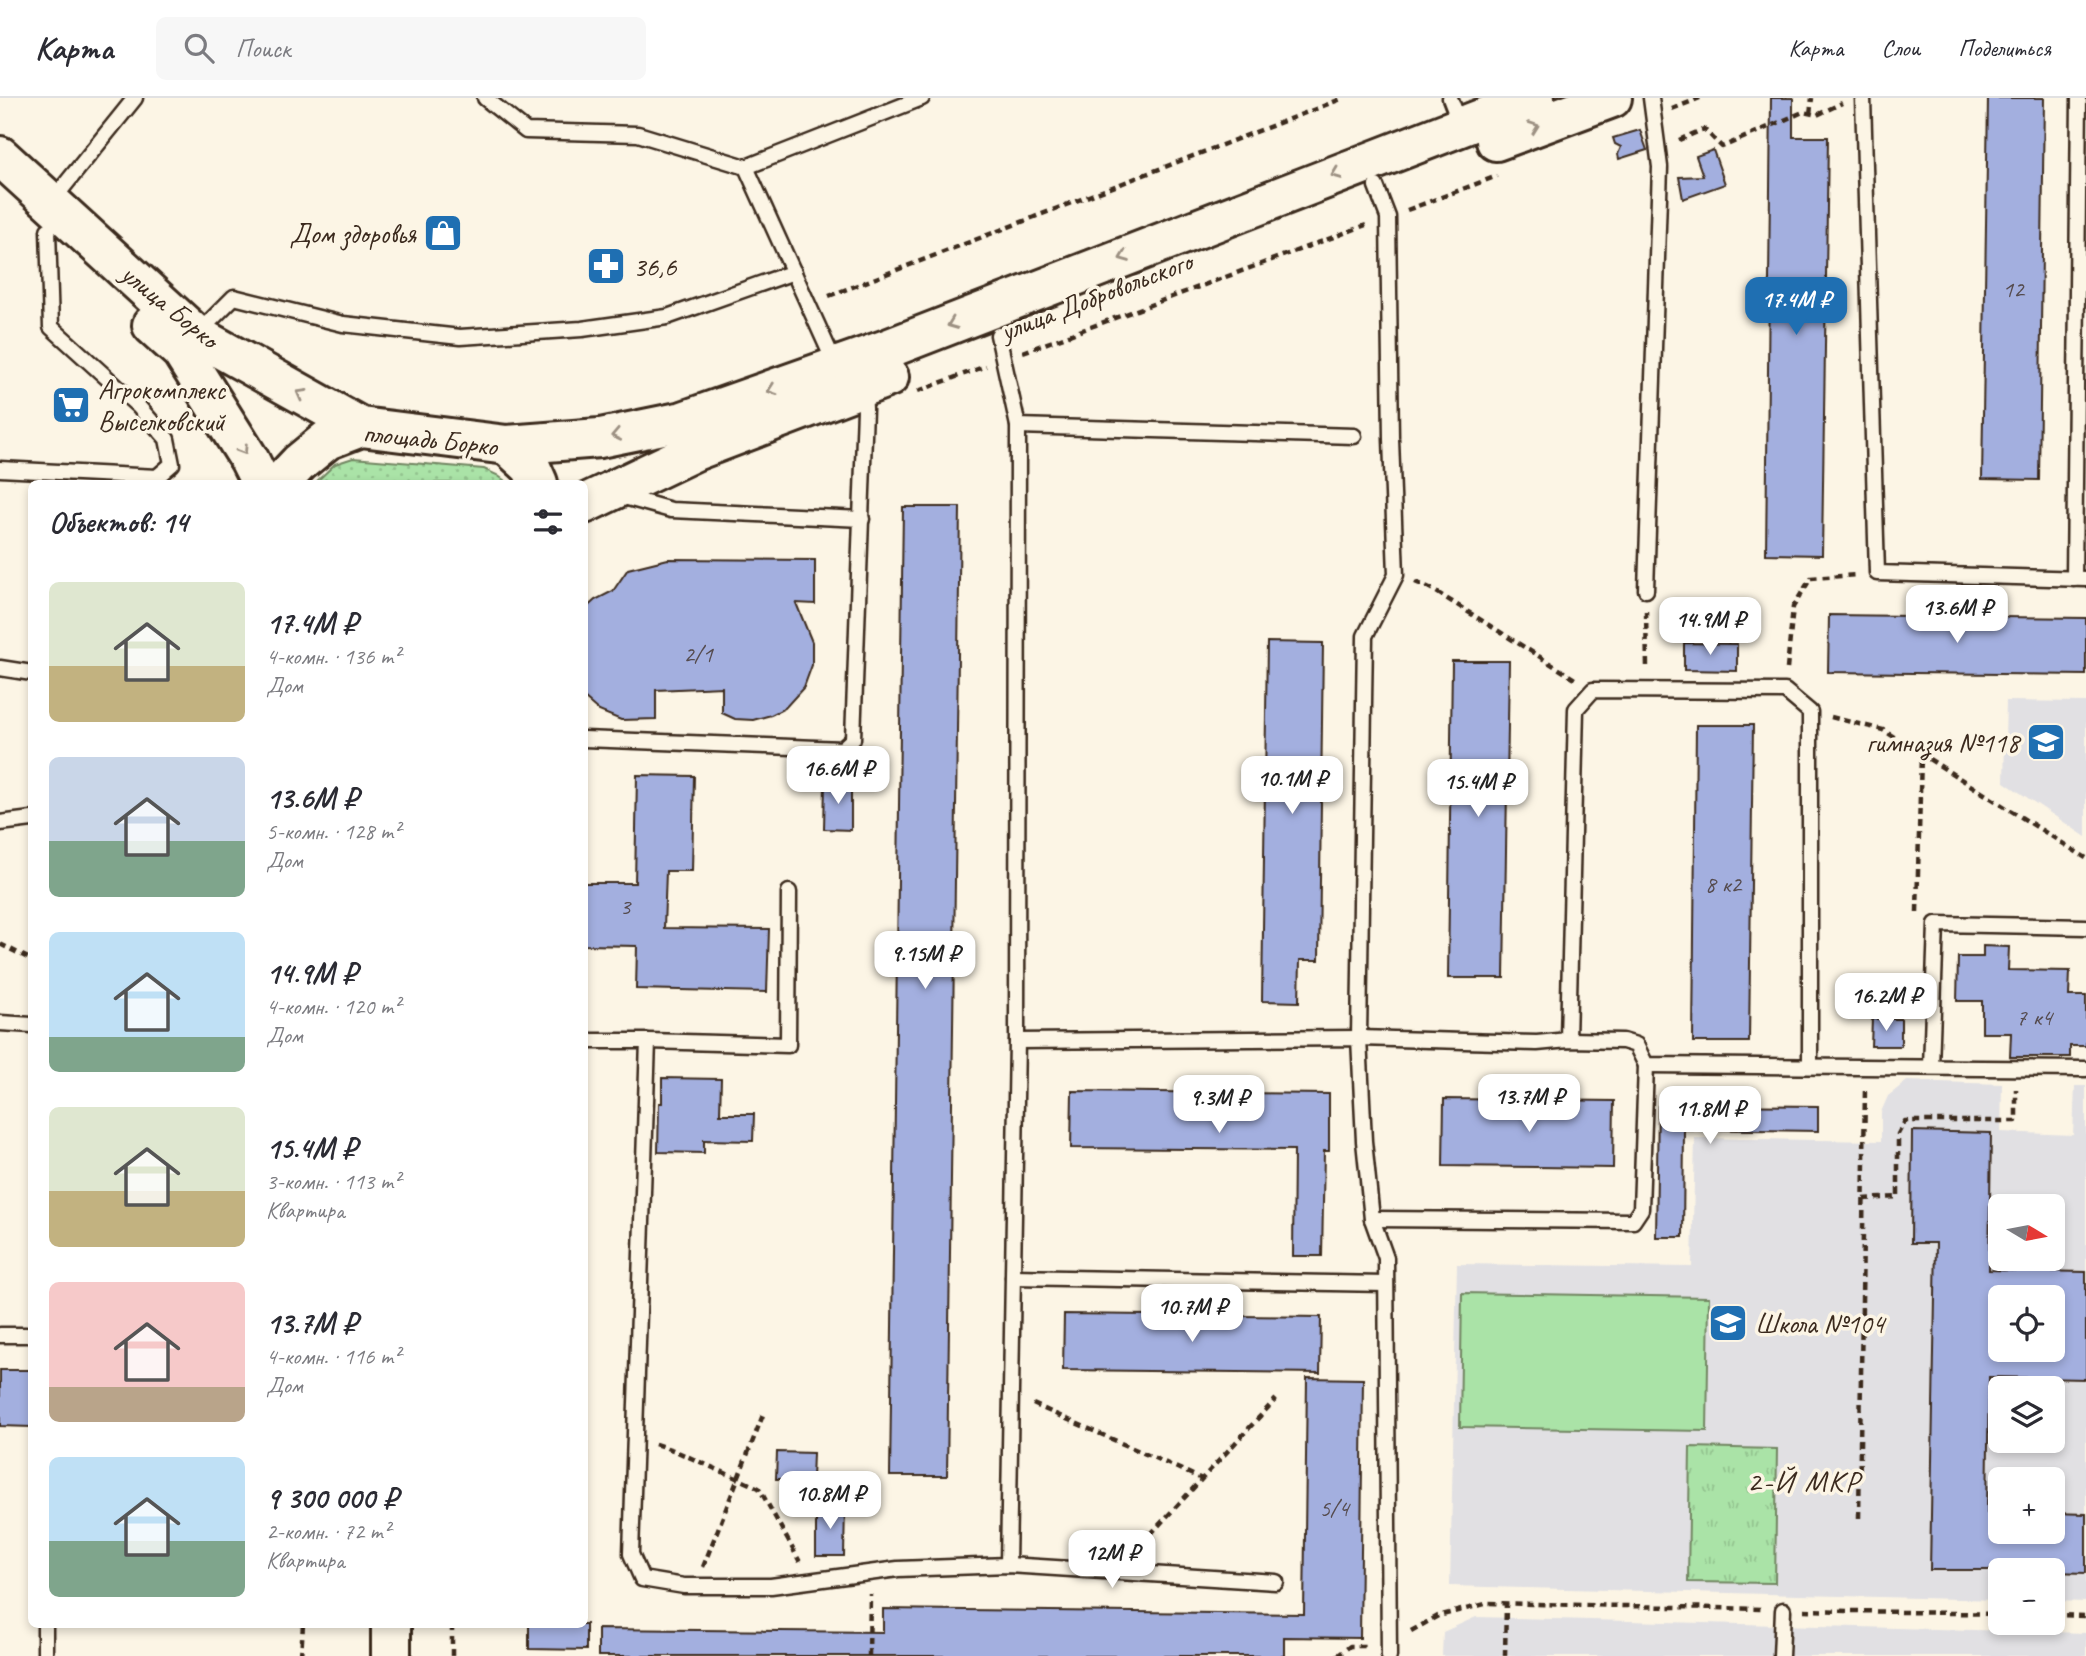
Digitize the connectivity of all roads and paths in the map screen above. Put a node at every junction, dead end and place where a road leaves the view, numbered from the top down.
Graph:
1 (135, 98) edge
2 (485, 98) edge
3 (922, 98) edge
4 (1344, 98) edge
5 (1535, 98) edge
6 (1612, 98) edge
7 (1651, 98) edge
8 (1700, 98) edge
9 (1812, 98) edge
10 (1853, 98) edge
11 (1863, 98) edge
12 (2079, 98) edge
13 (897, 103) edge
14 (1456, 112) edge
15 (1810, 114) junction
16 (1653, 116) junction
17 (1657, 148) junction
18 (0, 156) edge
19 (746, 167) junction
20 (1502, 174) dead end
21 (0, 186) edge
22 (1382, 202) junction
23 (49, 216) junction
24 (794, 272) junction
25 (808, 303) junction
26 (196, 335) junction
27 (1001, 347) junction
28 (850, 377) junction
29 (917, 391) dead end
30 (1018, 426) junction
31 (361, 427) junction
32 (1354, 436) dead end
33 (507, 445) junction
34 (0, 469) edge
35 (260, 480) edge
36 (283, 480) edge
37 (537, 480) edge
38 (596, 499) edge
39 (862, 519) junction
40 (1877, 573) junction
41 (1396, 575) junction
42 (2080, 579) edge
43 (1646, 590) joint
44 (0, 668) edge
45 (28, 672) edge
46 (1593, 690) junction
47 (1647, 690) junction
48 (1785, 691) junction
49 (1810, 712) junction
50 (588, 739) edge
51 (1922, 754) junction
52 (28, 820) edge
53 (0, 823) edge
54 (2086, 858) edge
55 (789, 892) dead end
56 (1936, 924) junction
57 (2086, 927) edge
58 (0, 944) edge
59 (28, 958) edge
60 (0, 1023) edge
61 (28, 1025) edge
62 (1359, 1038) junction
63 (1568, 1040) junction
64 (588, 1041) edge
65 (648, 1041) junction
66 (1017, 1041) junction
67 (1646, 1065) junction
68 (1810, 1065) junction
69 (1866, 1066) junction
70 (1931, 1067) junction
71 (2017, 1068) junction
72 (2086, 1069) edge
73 (1864, 1199) junction
74 (1372, 1219) junction
75 (1013, 1277) junction
76 (1386, 1284) junction
77 (0, 1335) edge
78 (28, 1335) edge
79 (1011, 1394) junction
80 (1276, 1399) dead end
81 (763, 1415) dead end
82 (635, 1438) junction
83 (738, 1478) junction
84 (1202, 1479) junction
85 (1859, 1518) dead end
86 (1008, 1565) junction
87 (1116, 1572) junction
88 (870, 1573) junction
89 (810, 1581) junction
90 (1276, 1582) dead end
91 (695, 1586) junction
92 (1506, 1603) junction
93 (1783, 1610) junction
94 (1988, 1614) edge
95 (2065, 1615) edge
96 (2086, 1616) edge
97 (45, 1628) edge
98 (303, 1628) edge
99 (367, 1628) edge
100 (391, 1628) edge
101 (452, 1628) edge
102 (1370, 1646) dead end
103 (1389, 1650) edge
104 (45, 1656) edge
105 (301, 1656) edge
106 (366, 1656) edge
107 (391, 1656) edge
108 (452, 1656) edge
109 (869, 1656) edge
110 (1337, 1656) edge
111 (1505, 1656) edge
112 (1781, 1656) edge

1 - 23 lane
2 - 19 lane
3 - 13 lane
4 - 25 path
5 - 14 main road, улица Добровольского
22 -> 6 main road, улица Добровольского
7 - 16 lane
8 - 16 path
9 - 15 path
10 - 15 path
11 - 40 lane
12 - 42 lane
13 - 19 lane
14 -> 28 main road, улица Добровольского
15 - 17 path
16 - 17 lane
17 - 43 lane
18 - 23 main road, улица Борко
19 - 24 lane
20 - 22 path
21 - 23 main road, улица Борко
22 - 27 main road, улица Добровольского
22 - 27 path
22 - 41 lane
23 - 26 main road, улица Борко
23 - 34 lane
23 -> 35 main road, улица Борко
24 - 25 lane
24 - 26 lane
25 - 28 lane
31 -> 26 main road, улица Борко
27 - 28 main road, улица Добровольского
27 - 29 path
27 - 30 lane
28 -> 33 main road, улица Добровольского
28 - 38 main road, улица Добровольского
28 - 39 lane
30 - 32 lane
30 - 66 lane
31 - 33 main road, площадь Борко
31 - 36 main road, площадь Борко
33 - 37 main road, площадь Борко
38 - 39 lane
39 - 50 lane
40 - 42 lane
40 - 48 path
41 - 46 path
41 - 62 lane
43 - 47 path
44 - 45 lane
46 - 47 lane
46 - 63 lane
47 - 48 lane
48 - 49 lane
49 - 51 path
49 - 68 lane
51 - 54 path
51 - 56 path
52 - 53 lane
55 - 65 lane
56 - 57 lane
56 - 70 lane
58 - 59 path
60 - 61 lane
62 - 63 lane
62 - 66 lane
62 - 74 lane
63 - 67 lane
64 - 65 lane
65 - 82 lane
66 - 75 lane
67 - 68 lane
67 - 74 lane
68 - 69 lane
69 - 70 lane
69 - 73 path
70 - 71 lane
71 - 72 lane
71 - 73 path
73 - 85 path
74 - 76 lane
75 - 76 lane
75 - 79 lane
76 - 103 lane
77 - 78 lane
79 - 84 path
79 - 86 lane
80 - 84 path
81 - 83 path
82 - 83 path
82 - 91 lane
83 - 89 path
83 - 91 path
84 - 87 path
86 - 87 lane
86 - 88 lane
87 - 90 lane
88 - 89 lane
88 - 109 path
89 - 91 lane
92 - 93 path
92 - 103 path
92 - 111 path
93 - 94 path
93 - 112 lane
95 - 96 path
97 - 104 lane
98 - 105 path
99 - 106 main road
100 - 107 main road
101 - 108 path
102 - 110 path

